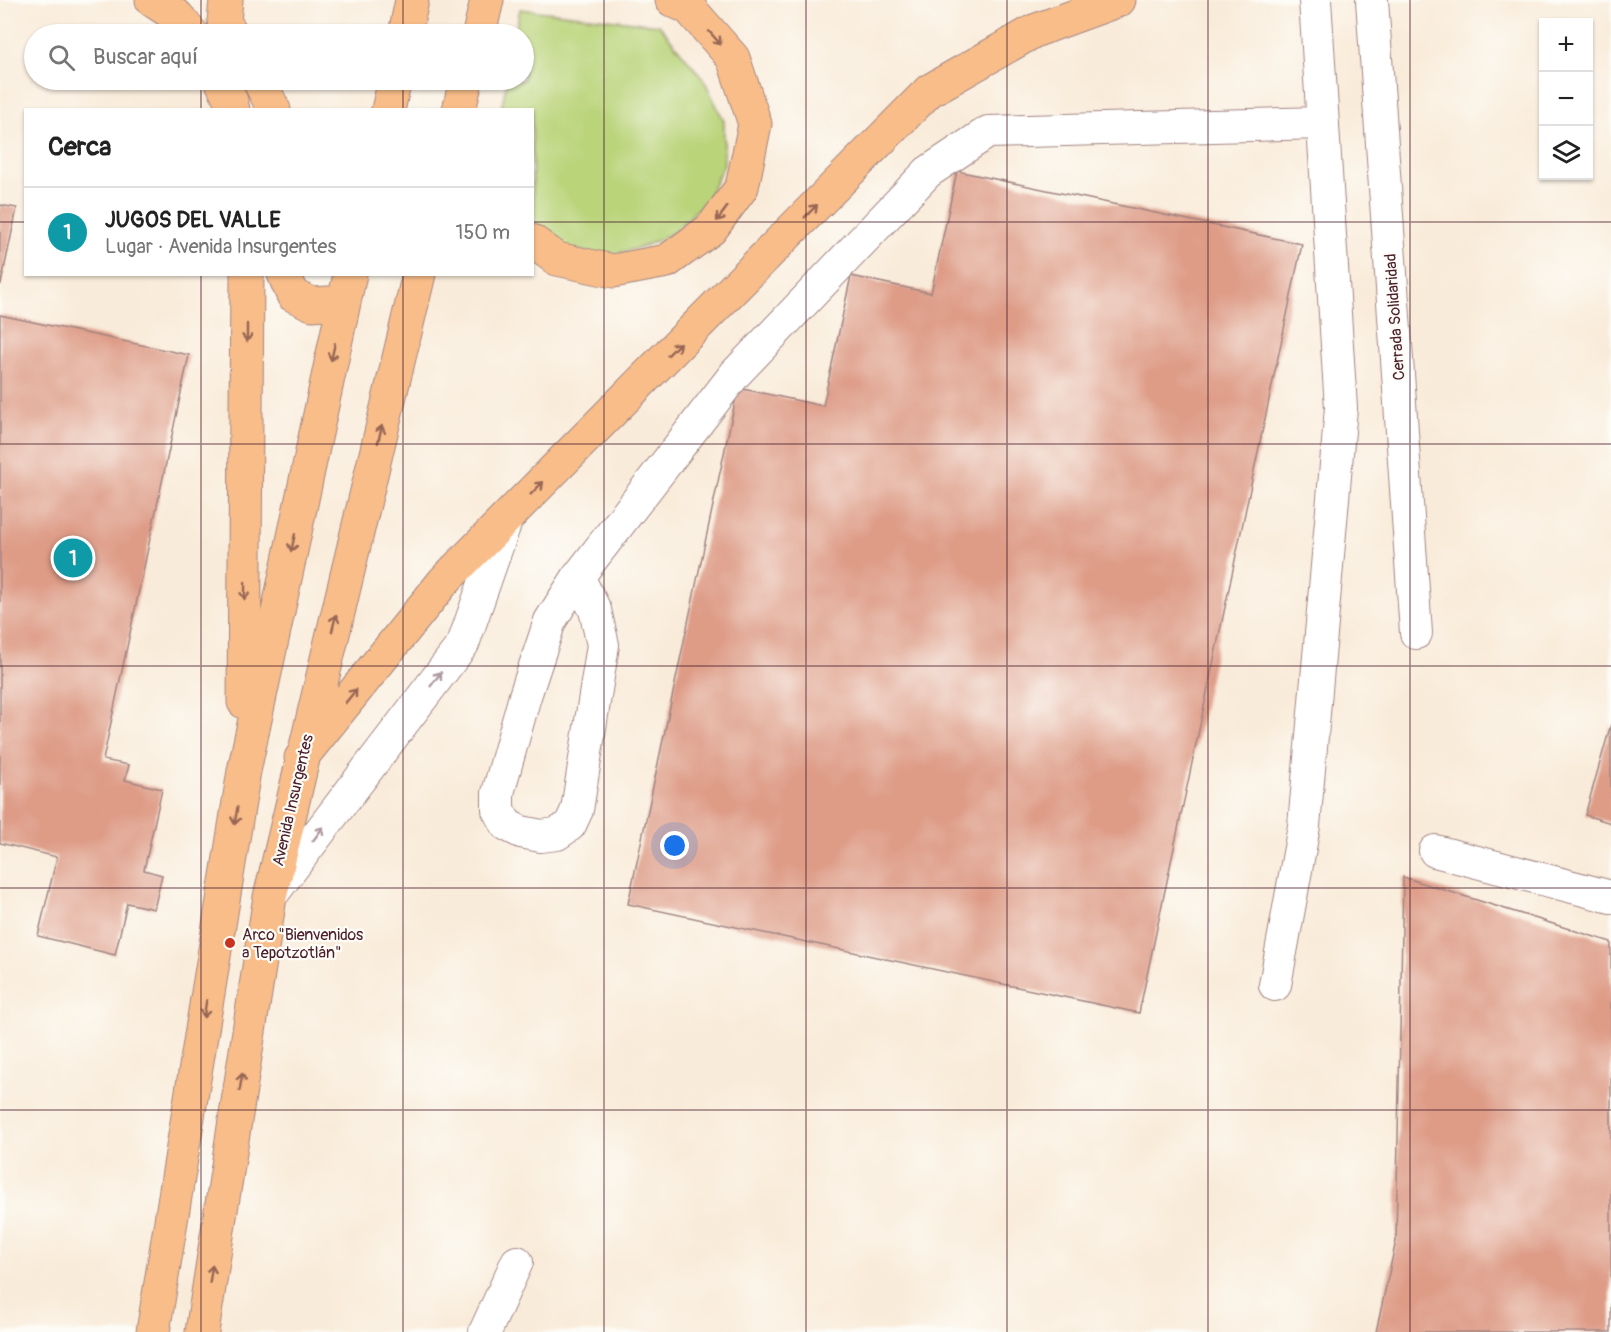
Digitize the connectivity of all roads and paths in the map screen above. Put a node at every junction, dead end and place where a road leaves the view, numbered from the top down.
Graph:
1 (152, 0) edge
2 (226, 0) edge
3 (672, 0) edge
4 (1119, 0) edge
5 (1315, 0) edge
6 (1371, 0) edge
7 (184, 24) edge
8 (225, 24) edge
9 (226, 90) edge
10 (264, 90) edge
11 (393, 90) edge
12 (464, 90) edge
13 (469, 90) edge
14 (232, 108) edge
15 (273, 108) edge
16 (388, 108) edge
17 (460, 108) edge
18 (472, 108) edge
19 (1323, 123) junction
20 (534, 242) edge
21 (247, 276) edge
22 (285, 276) edge
23 (419, 276) edge
24 (347, 288) edge
25 (507, 518) junction
26 (578, 577) junction
27 (1416, 633) dead end
28 (302, 758) junction
29 (244, 771) junction
30 (1435, 852) dead end
31 (270, 897) junction
32 (1611, 897) edge
33 (1275, 985) dead end
34 (518, 1262) dead end
35 (153, 1332) edge
36 (202, 1332) edge
37 (485, 1332) edge

1 - 7 main road
2 - 8 main road
3 -> 20 main road
25 -> 4 main road
5 - 19 street
6 - 27 street, Cerrada Solidaridad
9 - 14 main road
10 - 15 main road
11 - 16 main road
12 - 17 main road
13 - 18 main road
19 - 26 street
19 - 33 street
21 -> 29 main road
22 - 24 main road
28 -> 23 main road, Avenida Insurgentes
24 -> 29 main road
28 -> 25 main road
31 -> 25 street
26 - 26 street
28 - 31 main road, Avenida Insurgentes
29 -> 35 main road
30 - 32 street
36 -> 31 main road, Avenida Insurgentes
34 - 37 street

